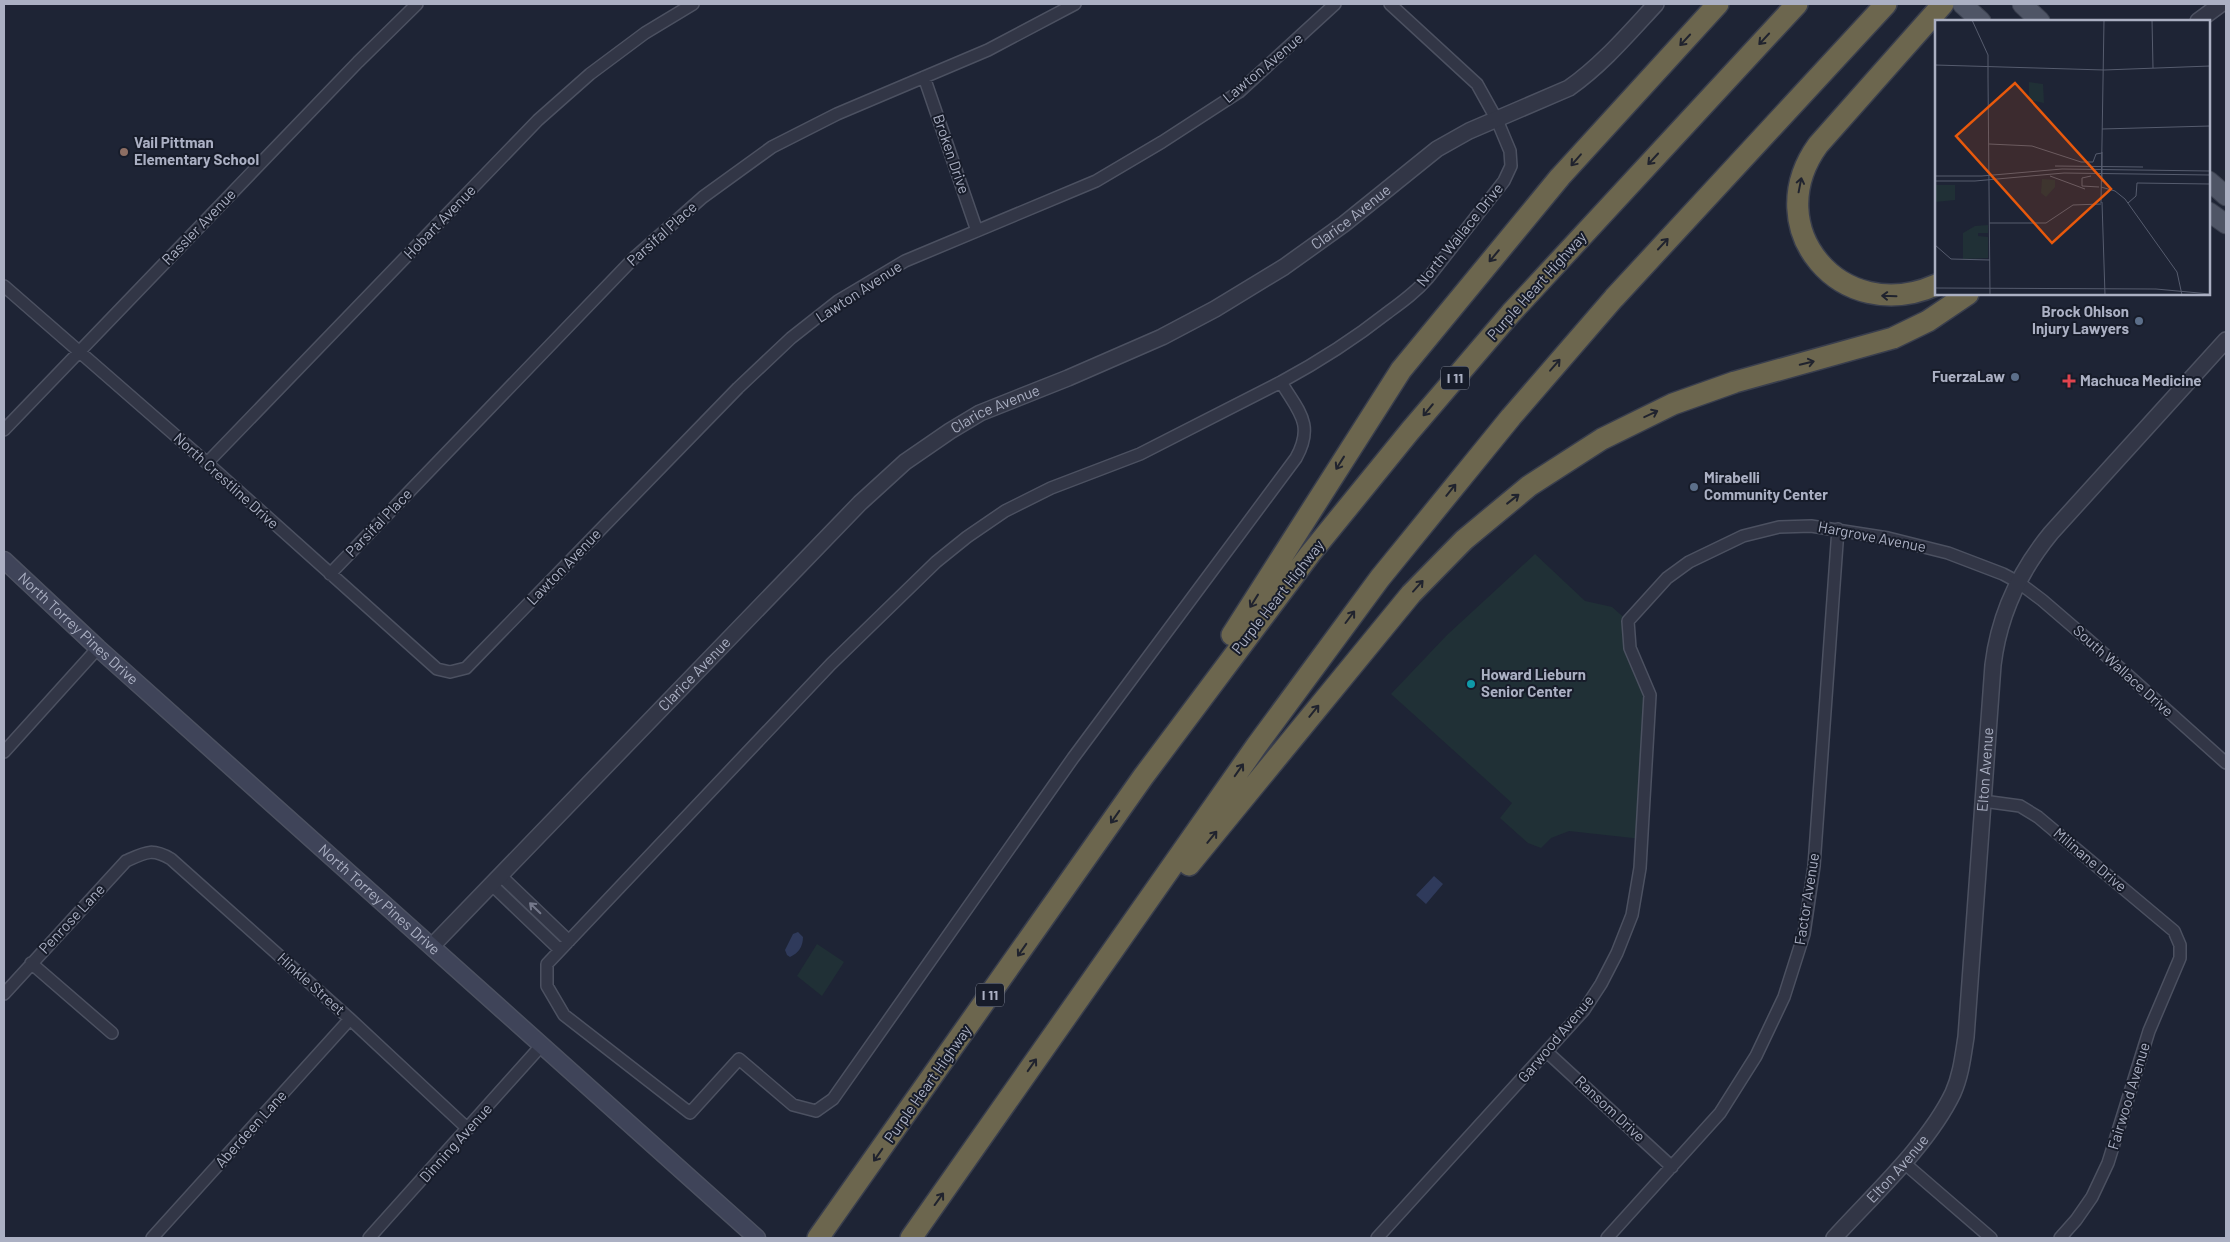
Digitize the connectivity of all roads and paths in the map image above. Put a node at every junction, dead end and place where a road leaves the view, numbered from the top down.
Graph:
1 (417, 4) edge
2 (693, 4) edge
3 (1076, 4) edge
4 (1335, 4) edge
5 (1390, 4) edge
6 (1656, 4) edge
7 (1718, 4) edge
8 (1797, 4) edge
9 (1943, 4) edge
10 (1962, 4) edge
11 (2022, 4) edge
12 (2221, 4) edge
13 (1882, 8) edge
14 (1980, 20) edge
15 (2039, 20) edge
16 (2199, 20) edge
17 (924, 77) junction
18 (1497, 120) junction
19 (2210, 182) edge
20 (2226, 196) edge
21 (2210, 213) edge
22 (2226, 224) edge
23 (977, 231) junction
24 (1935, 285) edge
25 (4, 286) edge
26 (1967, 295) edge
27 (2226, 340) edge
28 (78, 352) junction
29 (1281, 382) junction
30 (4, 430) edge
31 (207, 464) junction
32 (1838, 529) junction
33 (4, 560) edge
34 (330, 574) junction
35 (2018, 582) junction
36 (98, 648) junction
37 (1630, 648) joint
38 (450, 672) joint
39 (4, 752) edge
40 (2226, 763) edge
41 (1143, 777) junction
42 (1983, 801) junction
43 (147, 851) joint
44 (497, 880) junction
45 (569, 941) junction
46 (2180, 945) joint
47 (432, 946) junction
48 (560, 950) junction
49 (31, 963) junction
50 (4, 994) edge
51 (1081, 996) junction
52 (350, 1019) junction
53 (112, 1033) dead end
54 (542, 1046) junction
55 (1547, 1052) junction
56 (468, 1129) junction
57 (1903, 1162) junction
58 (1672, 1167) junction
59 (754, 1236) edge
60 (152, 1238) edge
61 (369, 1238) edge
62 (818, 1238) edge
63 (911, 1238) edge
64 (1377, 1238) edge
65 (1608, 1238) edge
66 (1834, 1238) edge
67 (1991, 1238) edge
68 (2060, 1238) edge

1 - 28 street, Rassler Avenue
2 - 31 street, Hobart Avenue
3 - 17 street, Parsifal Place
4 - 23 street, Lawton Avenue
5 - 18 street, North Wallace Drive
6 - 18 street, Clarice Avenue
7 -> 41 highway
8 -> 41 highway, Purple Heart Highway / I 11
24 -> 9 highway
10 - 14 main road
11 - 15 main road
12 - 16 street
51 -> 13 highway
17 - 23 street, Broken Drive
17 - 34 street, Parsifal Place
18 - 29 street, North Wallace Drive
18 - 44 street, Clarice Avenue
19 - 20 main road
21 - 22 main road
23 - 38 street, Lawton Avenue
25 - 28 street, North Crestline Drive
51 -> 26 highway
27 - 35 street, Elton Avenue
28 - 30 street, Rassler Avenue
28 - 31 street, North Crestline Drive
29 - 45 street
29 - 48 street
31 - 34 street, North Crestline Drive
32 - 35 street, Hargrove Avenue
32 - 37 street, Hargrove Avenue
32 - 58 street, Factor Avenue
33 - 36 main road, North Torrey Pines Drive
34 - 38 street, North Crestline Drive
35 - 40 street, South Wallace Drive
35 - 42 street, Elton Avenue
36 - 39 street
36 - 47 main road, North Torrey Pines Drive
37 - 55 street, Garwood Avenue
41 -> 62 highway, Purple Heart Highway / I 11
42 - 46 street, Milinane Drive
42 - 57 street, Elton Avenue
43 - 49 street, Penrose Lane
43 - 52 street, Hinkle Street
45 -> 44 street
44 - 47 street, Clarice Avenue
44 - 48 street
45 - 48 street
46 - 68 street, Fairwood Avenue
47 - 54 main road, North Torrey Pines Drive
49 - 50 street, Penrose Lane
49 - 53 street
63 -> 51 highway
52 - 56 street, Hinkle Street
52 - 60 street, Aberdeen Lane
54 - 56 street, Dinning Avenue
54 - 59 main road, North Torrey Pines Drive
55 - 58 street, Ransom Drive
55 - 64 street, Garwood Avenue
56 - 61 street, Dinning Avenue
57 - 66 street, Elton Avenue
57 - 67 street
58 - 65 street, Factor Avenue

